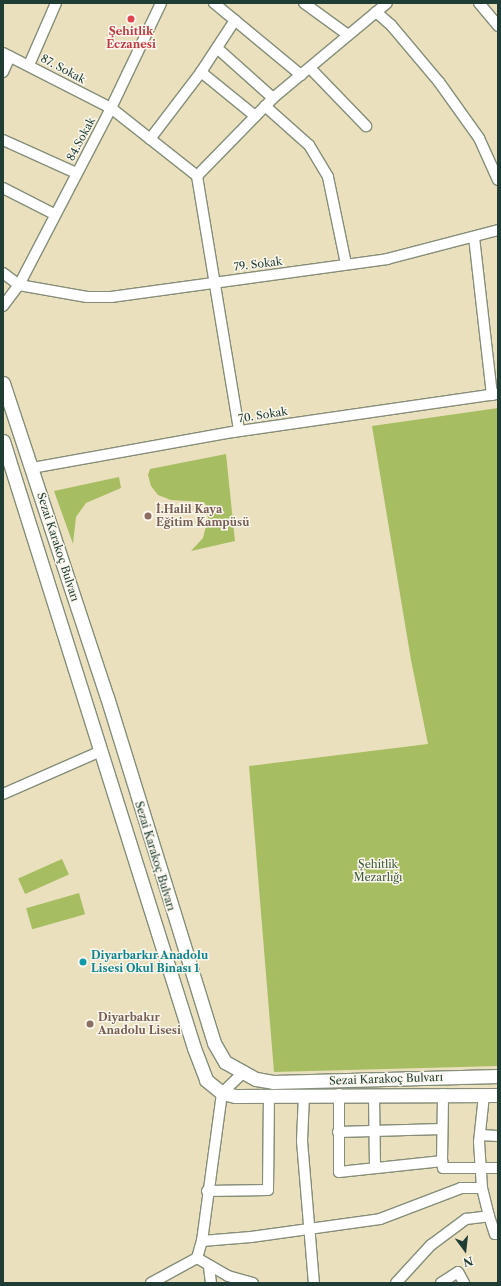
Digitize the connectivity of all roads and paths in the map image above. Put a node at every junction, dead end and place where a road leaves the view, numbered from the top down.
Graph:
1 (56, 3) edge
2 (160, 3) edge
3 (214, 3) edge
4 (304, 3) edge
5 (387, 3) edge
6 (479, 3) edge
7 (376, 12) junction
8 (235, 20) junction
9 (498, 26) edge
10 (348, 35) junction
11 (217, 48) junction
12 (6, 55) edge
13 (29, 65) junction
14 (310, 68) junction
15 (3, 72) edge
16 (201, 72) junction
17 (301, 75) junction
18 (273, 98) junction
19 (265, 106) junction
20 (111, 108) junction
21 (255, 116) junction
22 (366, 126) dead end
23 (150, 139) junction
24 (3, 140) edge
25 (76, 173) junction
26 (197, 176) junction
27 (498, 180) edge
28 (3, 188) edge
29 (54, 214) junction
30 (498, 230) edge
31 (474, 237) junction
32 (346, 264) junction
33 (3, 273) edge
34 (213, 282) junction
35 (19, 285) junction
36 (3, 306) edge
37 (3, 383) edge
38 (495, 394) edge
39 (239, 432) junction
40 (3, 441) edge
41 (32, 468) junction
42 (101, 751) junction
43 (3, 794) edge
44 (243, 1073) junction
45 (498, 1076) edge
46 (222, 1093) junction
47 (339, 1094) junction
48 (443, 1094) junction
49 (304, 1095) junction
50 (374, 1095) junction
51 (484, 1095) junction
52 (498, 1095) edge
53 (269, 1097) junction
54 (442, 1129) junction
55 (375, 1131) junction
56 (338, 1132) junction
57 (480, 1134) junction
58 (498, 1136) edge
59 (442, 1161) junction
60 (481, 1167) junction
61 (375, 1168) junction
62 (498, 1168) edge
63 (482, 1188) junction
64 (207, 1191) junction
65 (489, 1216) junction
66 (311, 1228) junction
67 (498, 1234) edge
68 (202, 1242) junction
69 (196, 1258) junction
70 (210, 1267) junction
71 (169, 1279) edge
72 (151, 1283) edge
73 (211, 1283) edge
74 (253, 1283) edge
75 (314, 1283) edge
76 (396, 1283) edge
77 (441, 1283) edge
78 (464, 1283) edge

1 - 13 street
2 - 20 street, 84.Sokak
3 - 8 street
4 - 10 street
5 - 7 street
6 - 9 street
7 - 10 street
7 - 27 street
8 - 11 street
8 - 17 street
10 - 14 street
11 - 16 street
11 - 18 street
12 - 13 street, 87. Sokak
12 - 15 street
13 - 20 street, 87. Sokak
14 - 17 street
14 - 22 street
16 - 21 street
16 - 23 street
17 - 18 street
18 - 19 street
19 - 21 street
19 - 32 street
20 - 23 street, 87. Sokak
20 - 25 street, 84.Sokak
21 - 26 street
23 - 26 street, 87. Sokak
24 - 25 street
25 - 29 street, 84.Sokak
26 - 34 street
28 - 29 street
29 - 35 street, 84.Sokak
30 - 31 street, 79. Sokak
31 - 32 street, 79. Sokak
31 - 38 street
32 - 34 street, 79. Sokak
33 - 35 street
34 - 35 street, 79. Sokak
34 - 39 street
35 - 36 street, 84.Sokak
37 - 41 street, Sezai Karakoç Bulvarı
38 - 39 street, 70. Sokak
39 - 41 street, 70. Sokak
40 - 42 street
41 - 44 street, Sezai Karakoç Bulvarı
42 - 43 street
42 - 46 street
44 - 45 street, Sezai Karakoç Bulvarı
44 - 46 street
46 - 53 street
46 - 64 street
47 - 49 street
47 - 50 street
47 - 56 street
48 - 50 street
48 - 51 street
48 - 54 street
49 - 53 street
49 - 66 street
50 - 55 street
51 - 52 street
51 - 57 street
53 - 64 street
54 - 55 street
54 - 59 street
55 - 56 street
55 - 61 street
56 - 61 street
57 - 58 street
57 - 60 street
59 - 60 street
59 - 61 street
60 - 62 street
60 - 63 street
63 - 65 street
63 - 66 street
64 - 68 street
65 - 67 street
65 - 76 street
66 - 68 street
66 - 75 street
68 - 69 street
69 - 70 street
69 - 71 street
70 - 73 street
70 - 74 street
71 - 72 street
77 - 78 street

